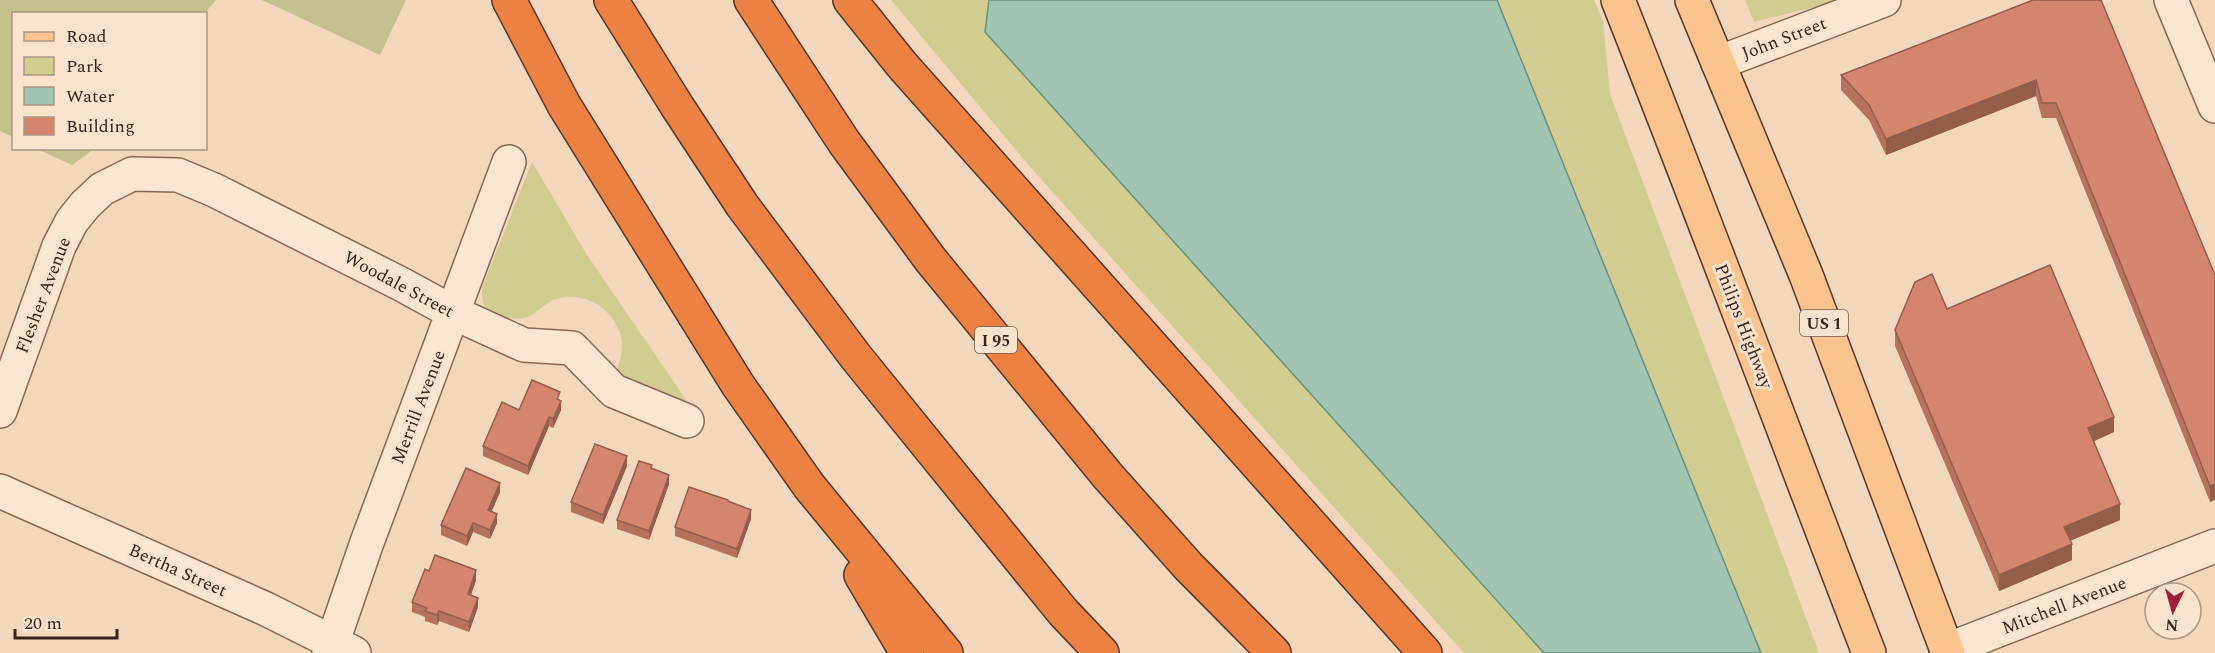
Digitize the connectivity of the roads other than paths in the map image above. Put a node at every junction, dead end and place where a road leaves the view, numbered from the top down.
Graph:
1 (509, 0) edge
2 (611, 0) edge
3 (751, 0) edge
4 (850, 0) edge
5 (1618, 0) edge
6 (1692, 0) edge
7 (1884, 0) edge
8 (2171, 0) edge
9 (1718, 63) junction
10 (2215, 106) edge
11 (509, 162) dead end
12 (102, 189) joint
13 (454, 314) junction
14 (0, 411) edge
15 (687, 421) dead end
16 (809, 486) junction
17 (0, 491) edge
18 (2215, 546) edge
19 (339, 650) edge
20 (1947, 652) edge
21 (907, 653) edge
22 (946, 653) edge
23 (1102, 653) edge
24 (1274, 653) edge
25 (1425, 653) edge
26 (1869, 653) edge

1 - 16 highway
2 - 23 highway
3 - 24 highway, I 95
4 - 25 highway
5 - 26 main road, Philips Highway
6 - 9 main road, US 1
7 - 9 street, John Street
8 - 10 street
9 - 20 main road, US 1
11 - 13 street, Merrill Avenue
12 - 13 street, Woodale Street
12 - 14 street, Flesher Avenue
13 - 15 street, Woodale Street
13 - 19 street, Merrill Avenue
16 - 21 highway
16 - 22 highway
17 - 19 street, Bertha Street
18 - 20 street, Mitchell Avenue

